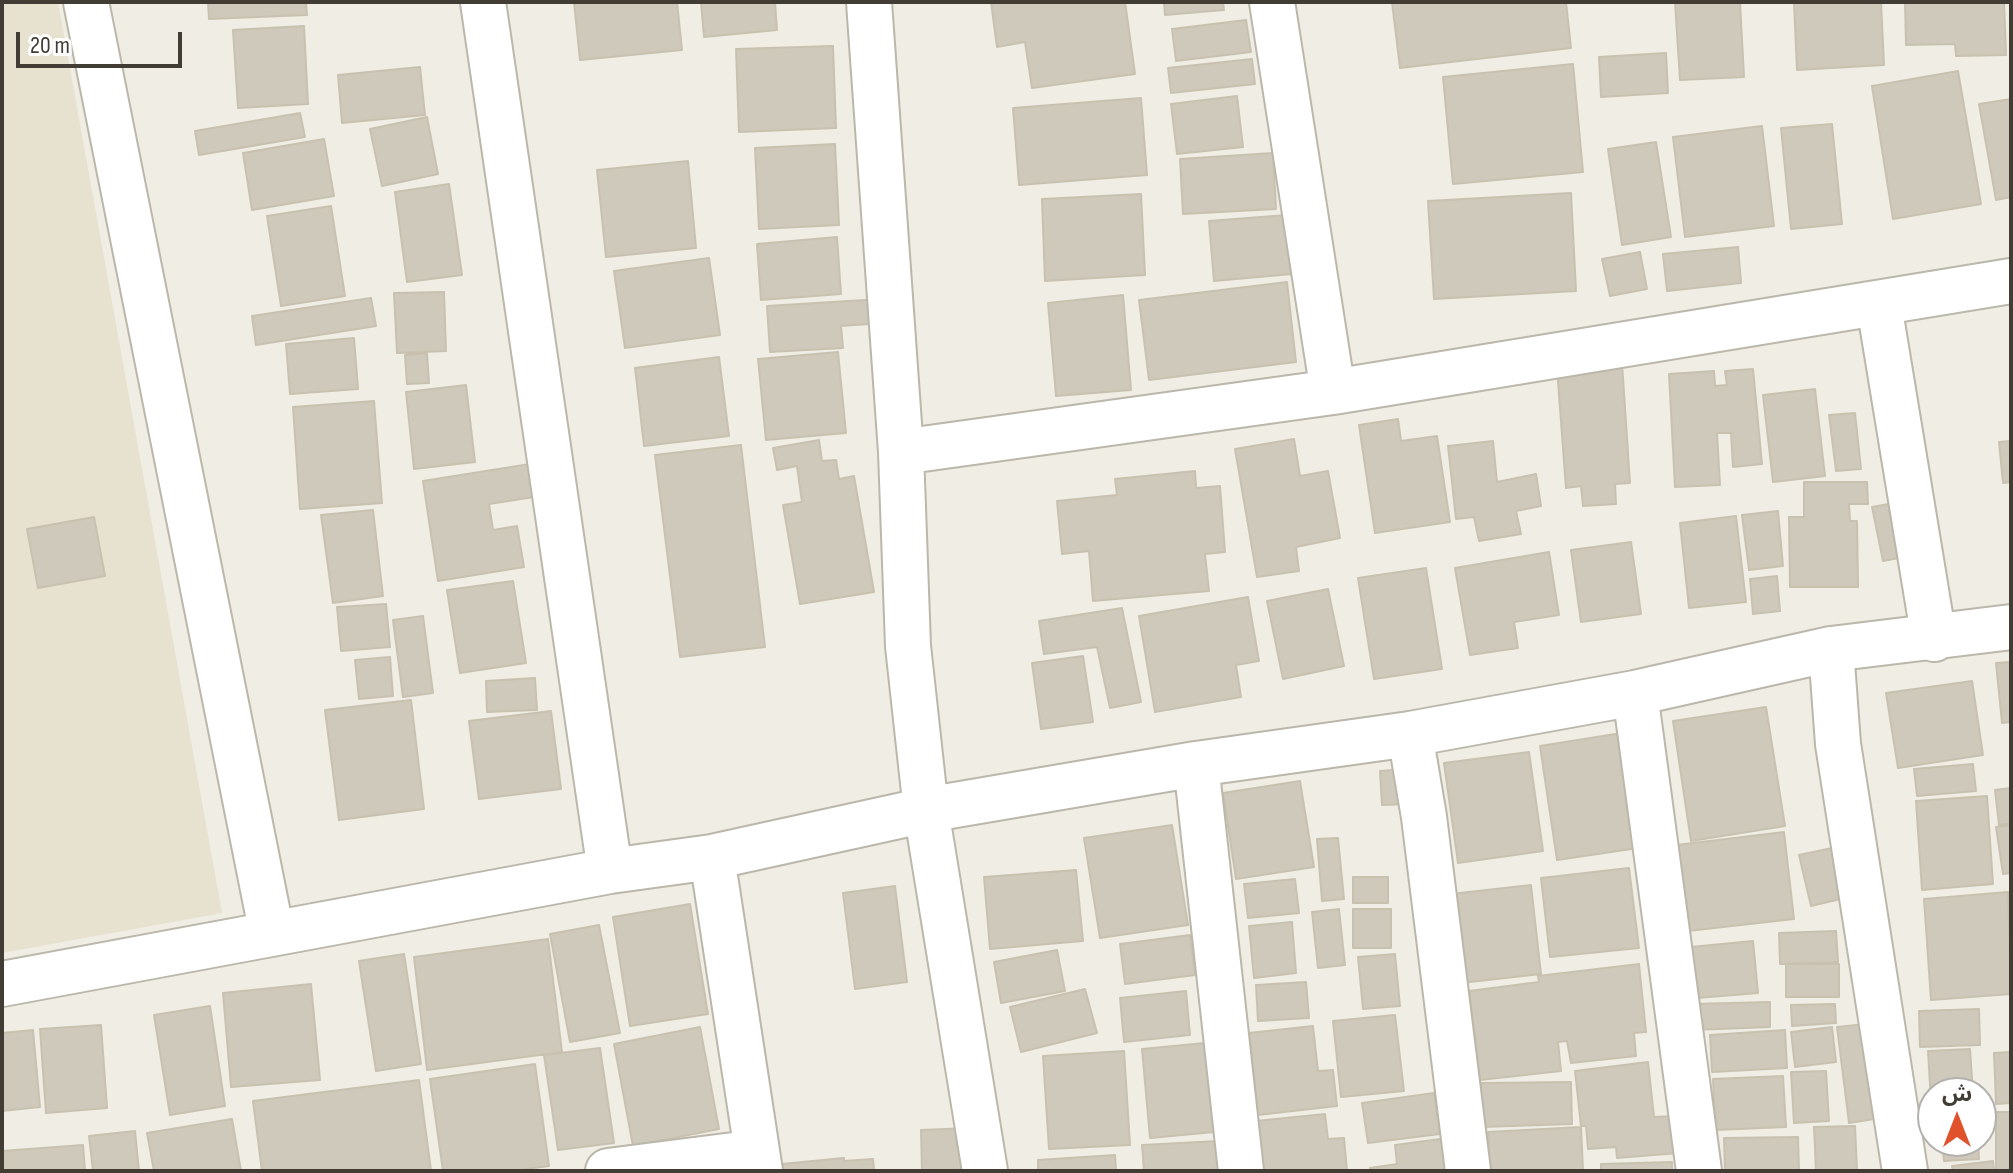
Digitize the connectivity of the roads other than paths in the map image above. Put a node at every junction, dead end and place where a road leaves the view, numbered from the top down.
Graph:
1 (86, 2) edge
2 (483, 2) edge
3 (869, 2) edge
4 (1272, 2) edge
5 (2011, 281) edge
6 (1879, 305) junction
7 (1333, 392) junction
8 (901, 452) junction
9 (2011, 627) edge
10 (1934, 639) junction
11 (1831, 649) junction
12 (1635, 693) junction
13 (1410, 734) junction
14 (1196, 764) junction
15 (926, 810) junction
16 (712, 857) junction
17 (610, 871) junction
18 (272, 934) junction
19 (2, 984) edge
20 (759, 1162) edge
21 (608, 1171) edge
22 (985, 1171) edge
23 (1241, 1171) edge
24 (1468, 1171) edge
25 (1699, 1171) edge
26 (1905, 1171) edge

1 - 18 street
2 - 17 street
3 - 8 street
4 - 7 street
5 - 6 street
6 - 7 street
6 - 10 street
7 - 8 street
8 - 15 street
9 - 10 street
10 - 11 street
11 - 12 street
11 - 26 street
12 - 13 street
12 - 25 street
13 - 14 street
13 - 24 street
14 - 15 street
14 - 23 street
15 - 16 street
15 - 22 street
16 - 17 street
16 - 20 street
17 - 18 street
18 - 19 street
20 - 21 street

